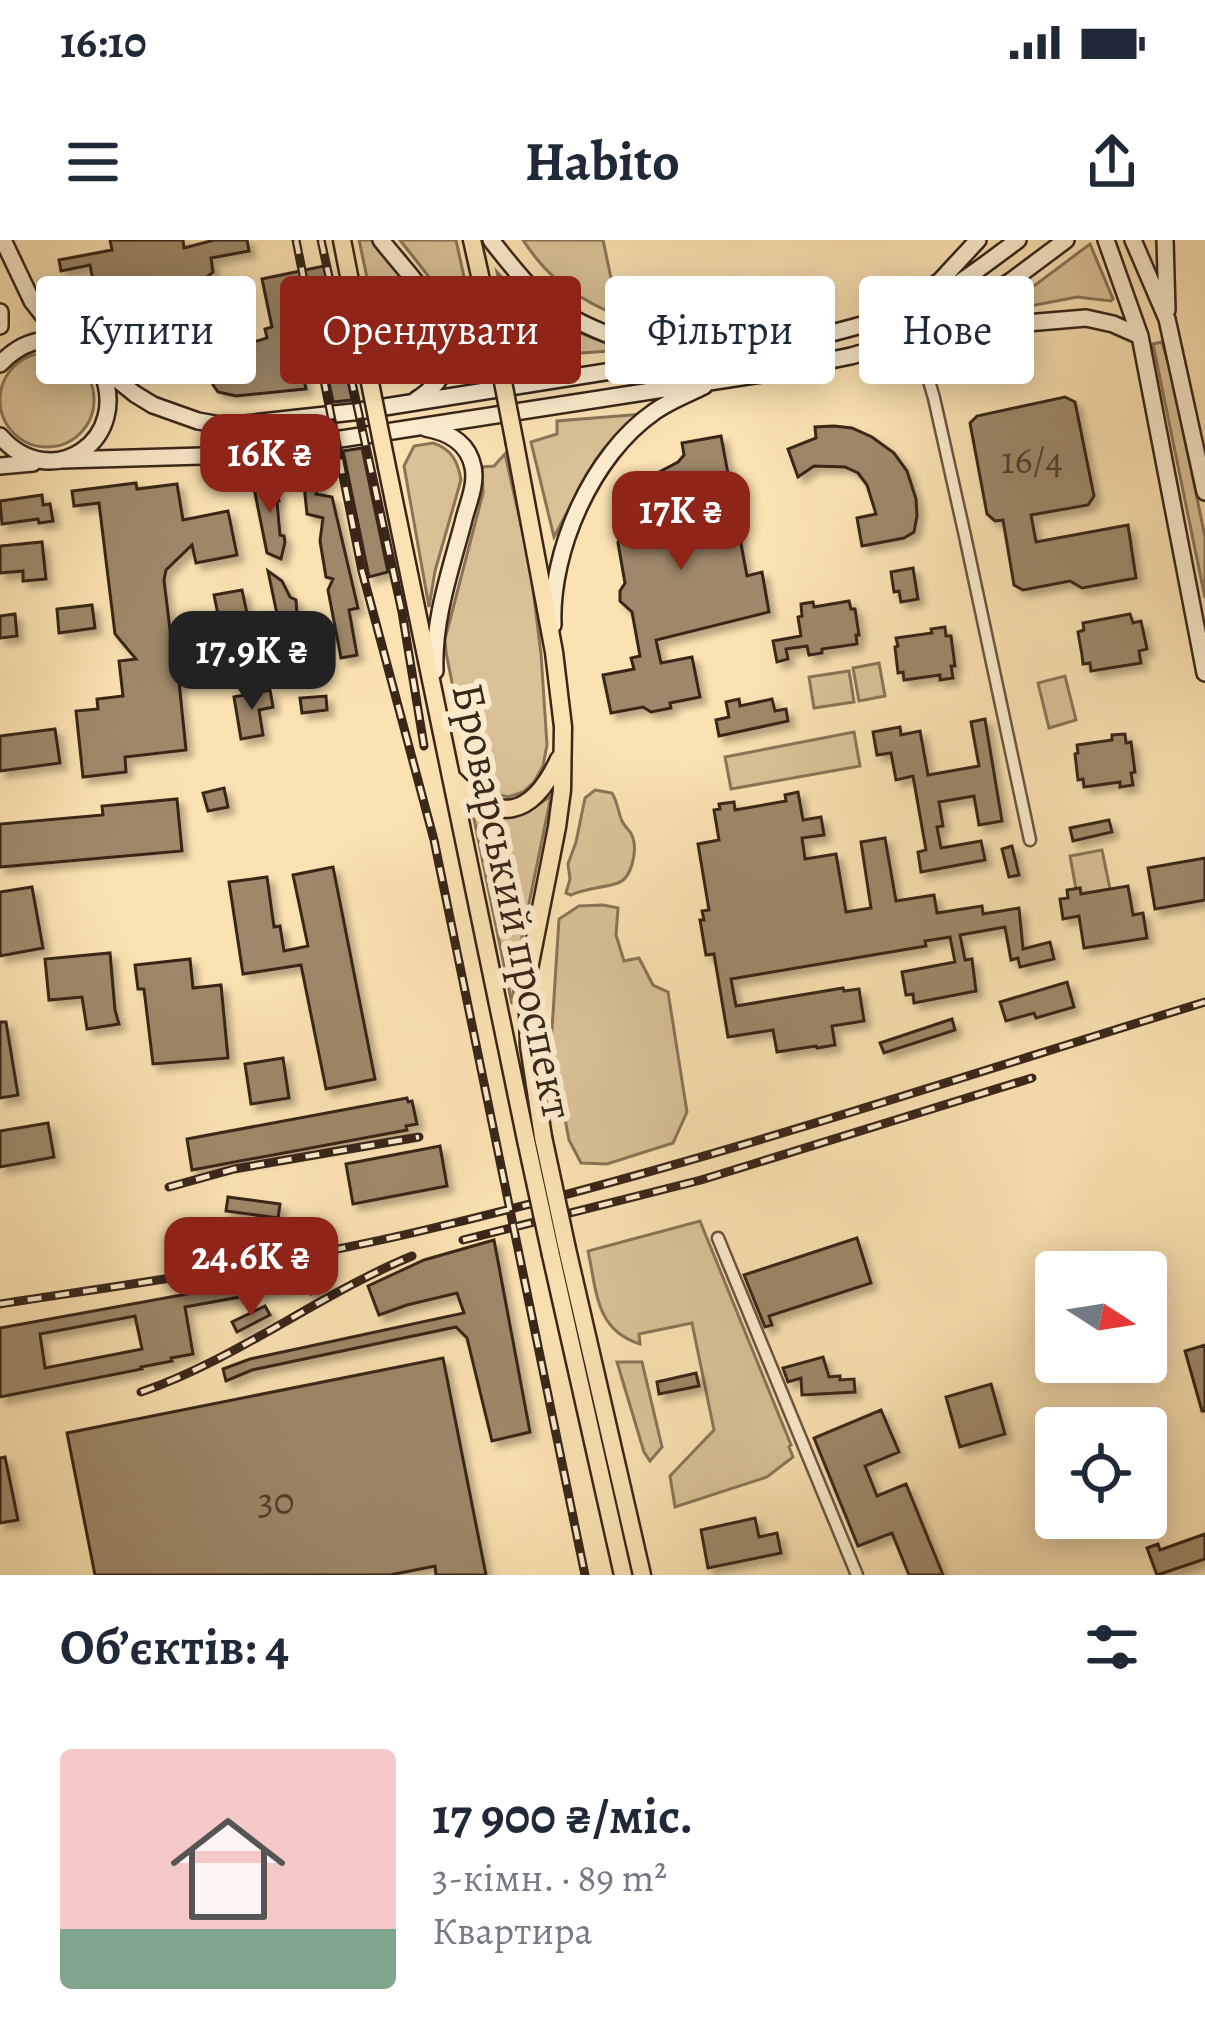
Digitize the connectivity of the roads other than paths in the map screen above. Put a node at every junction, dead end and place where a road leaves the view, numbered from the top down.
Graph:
1 (3, 240) edge
2 (342, 240) edge
3 (381, 240) edge
4 (472, 240) edge
5 (491, 240) edge
6 (978, 240) edge
7 (1018, 240) edge
8 (1066, 240) edge
9 (1106, 240) edge
10 (1133, 240) edge
11 (1165, 240) edge
12 (945, 276) edge
13 (966, 276) edge
14 (1018, 276) edge
15 (36, 307) edge
16 (0, 312) edge
17 (1167, 319) junction
18 (1034, 322) edge
19 (0, 326) edge
20 (605, 331) edge
21 (1140, 336) junction
22 (36, 341) edge
23 (0, 362) edge
24 (605, 372) edge
25 (107, 384) edge
26 (125, 384) edge
27 (687, 384) edge
28 (708, 384) edge
29 (930, 384) edge
30 (414, 401) junction
31 (416, 427) junction
32 (0, 436) edge
33 (54, 461) junction
34 (0, 466) edge
35 (1205, 493) edge
36 (554, 652) junction
37 (1205, 673) edge
38 (438, 713) junction
39 (563, 748) junction
40 (452, 778) junction
41 (1030, 840) dead end
42 (535, 1138) junction
43 (718, 1238) dead end
44 (559, 1252) junction
45 (623, 1575) edge
46 (642, 1575) edge
47 (857, 1575) edge

1 - 15 main road
2 - 38 main road, Броварський проспект, bridge
3 - 30 main road
4 - 36 main road, Броварський проспект, bridge
5 - 20 main road
6 - 12 main road
7 - 13 main road
8 - 14 main road
9 - 21 main road
10 - 17 main road
11 - 17 main road
16 - 19 main road
17 - 35 main road
18 - 21 main road
21 - 37 main road
22 - 23 main road
24 - 30 main road
25 - 33 main road
26 - 30 main road
27 - 31 main road
28 - 36 main road
29 - 41 street
31 - 33 main road
31 - 38 main road
32 - 33 main road
33 - 34 main road
36 - 39 main road, Броварський проспект
38 - 40 main road, Броварський проспект
39 - 40 main road
39 - 42 main road, Броварський проспект
40 - 42 main road, Броварський проспект
42 - 44 main road, Броварський проспект, bridge
43 - 47 street
44 - 45 main road, Броварський проспект
44 - 46 main road, Броварський проспект

